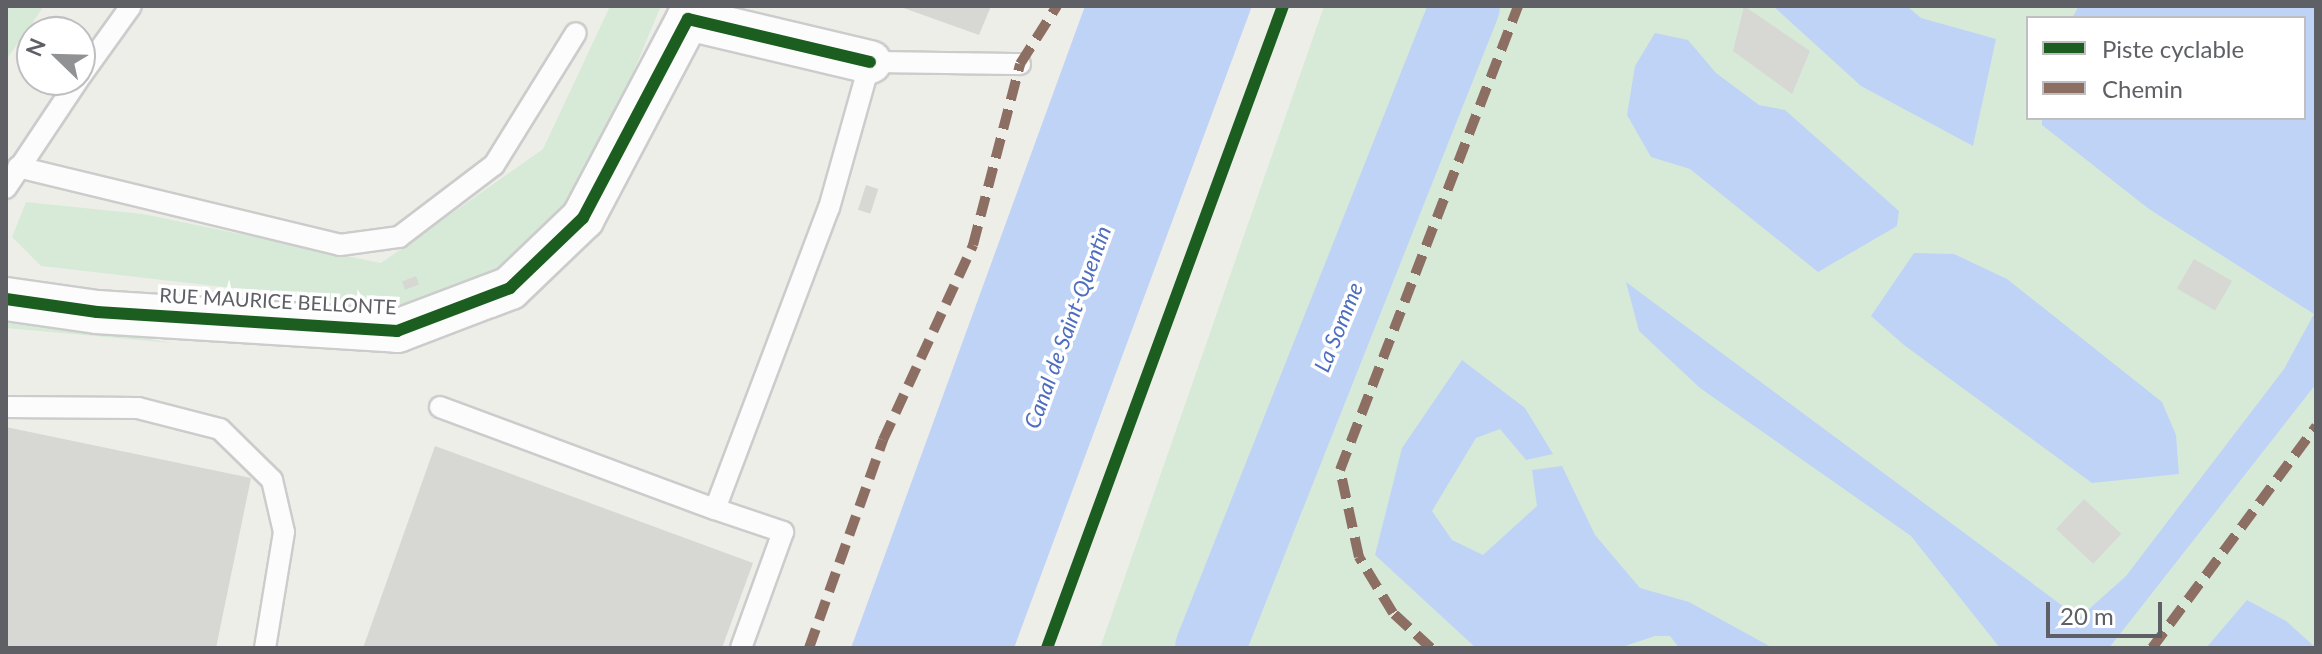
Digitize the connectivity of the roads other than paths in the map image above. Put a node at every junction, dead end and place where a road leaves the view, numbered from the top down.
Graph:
1 (131, 6) edge
2 (690, 13) edge
3 (576, 33) dead end
4 (96, 55) edge
5 (870, 62) junction
6 (1020, 64) dead end
7 (67, 96) edge
8 (18, 167) junction
9 (6, 188) edge
10 (6, 299) edge
11 (6, 407) edge
12 (440, 407) dead end
13 (715, 509) junction
14 (265, 648) edge
15 (741, 648) edge

1 - 4 lane
2 - 5 street, RUE MAURICE BELLONTE
2 - 10 street, RUE MAURICE BELLONTE
3 - 8 lane
5 - 6 lane
5 - 13 lane
7 - 8 lane
8 - 9 lane
11 - 14 lane
12 - 13 lane
13 - 15 lane

